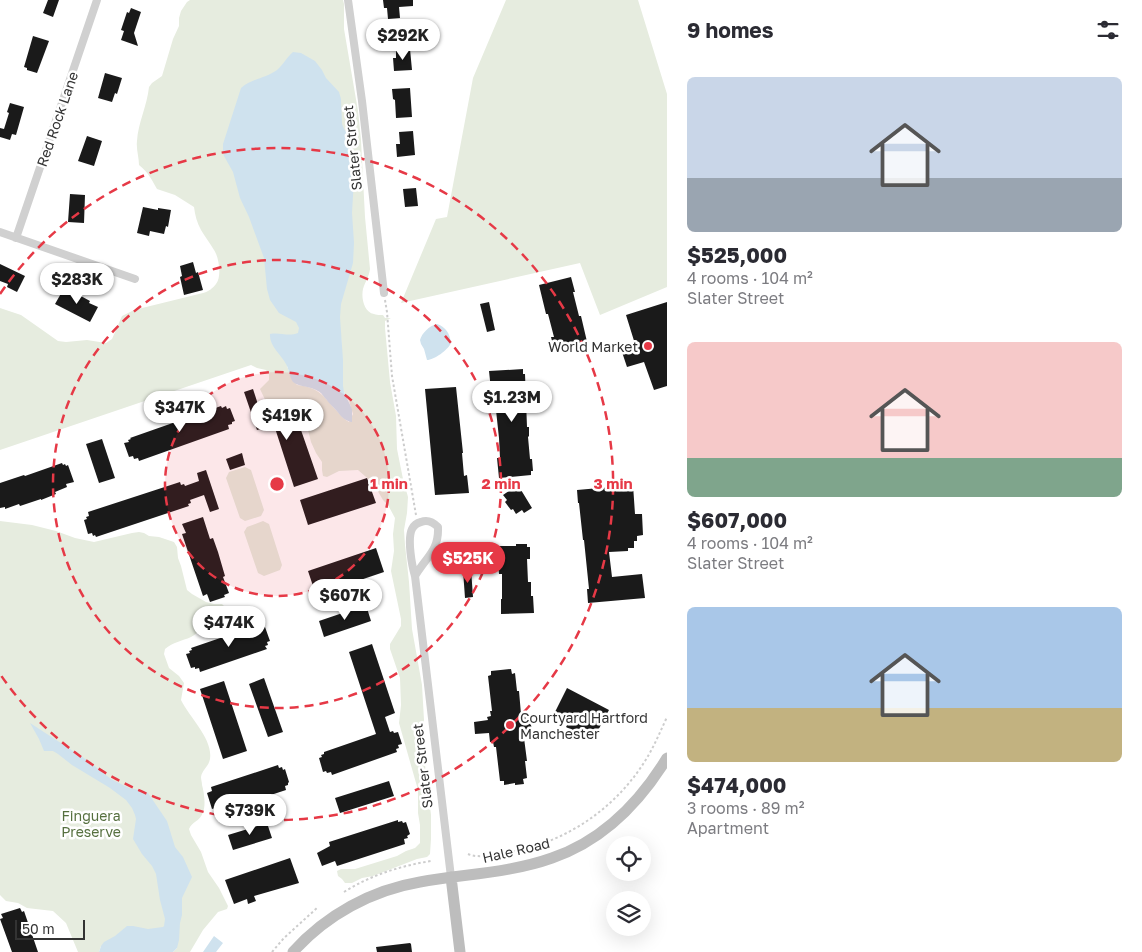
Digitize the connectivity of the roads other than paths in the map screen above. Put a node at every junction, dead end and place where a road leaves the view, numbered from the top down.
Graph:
1 (97, 0) edge
2 (348, 0) edge
3 (0, 232) edge
4 (16, 238) junction
5 (135, 279) dead end
6 (384, 292) road end
7 (415, 576) junction
8 (667, 758) edge
9 (451, 877) junction
10 (293, 952) edge
11 (460, 952) edge

1 - 4 street, Red Rock Lane
2 - 6 street, Slater Street
3 - 4 street
4 - 5 street
7 - 7 street, Slater Street
7 - 9 street, Slater Street
8 - 9 street, Hale Road
9 - 10 street, Hale Road
9 - 11 street, Slater Street

